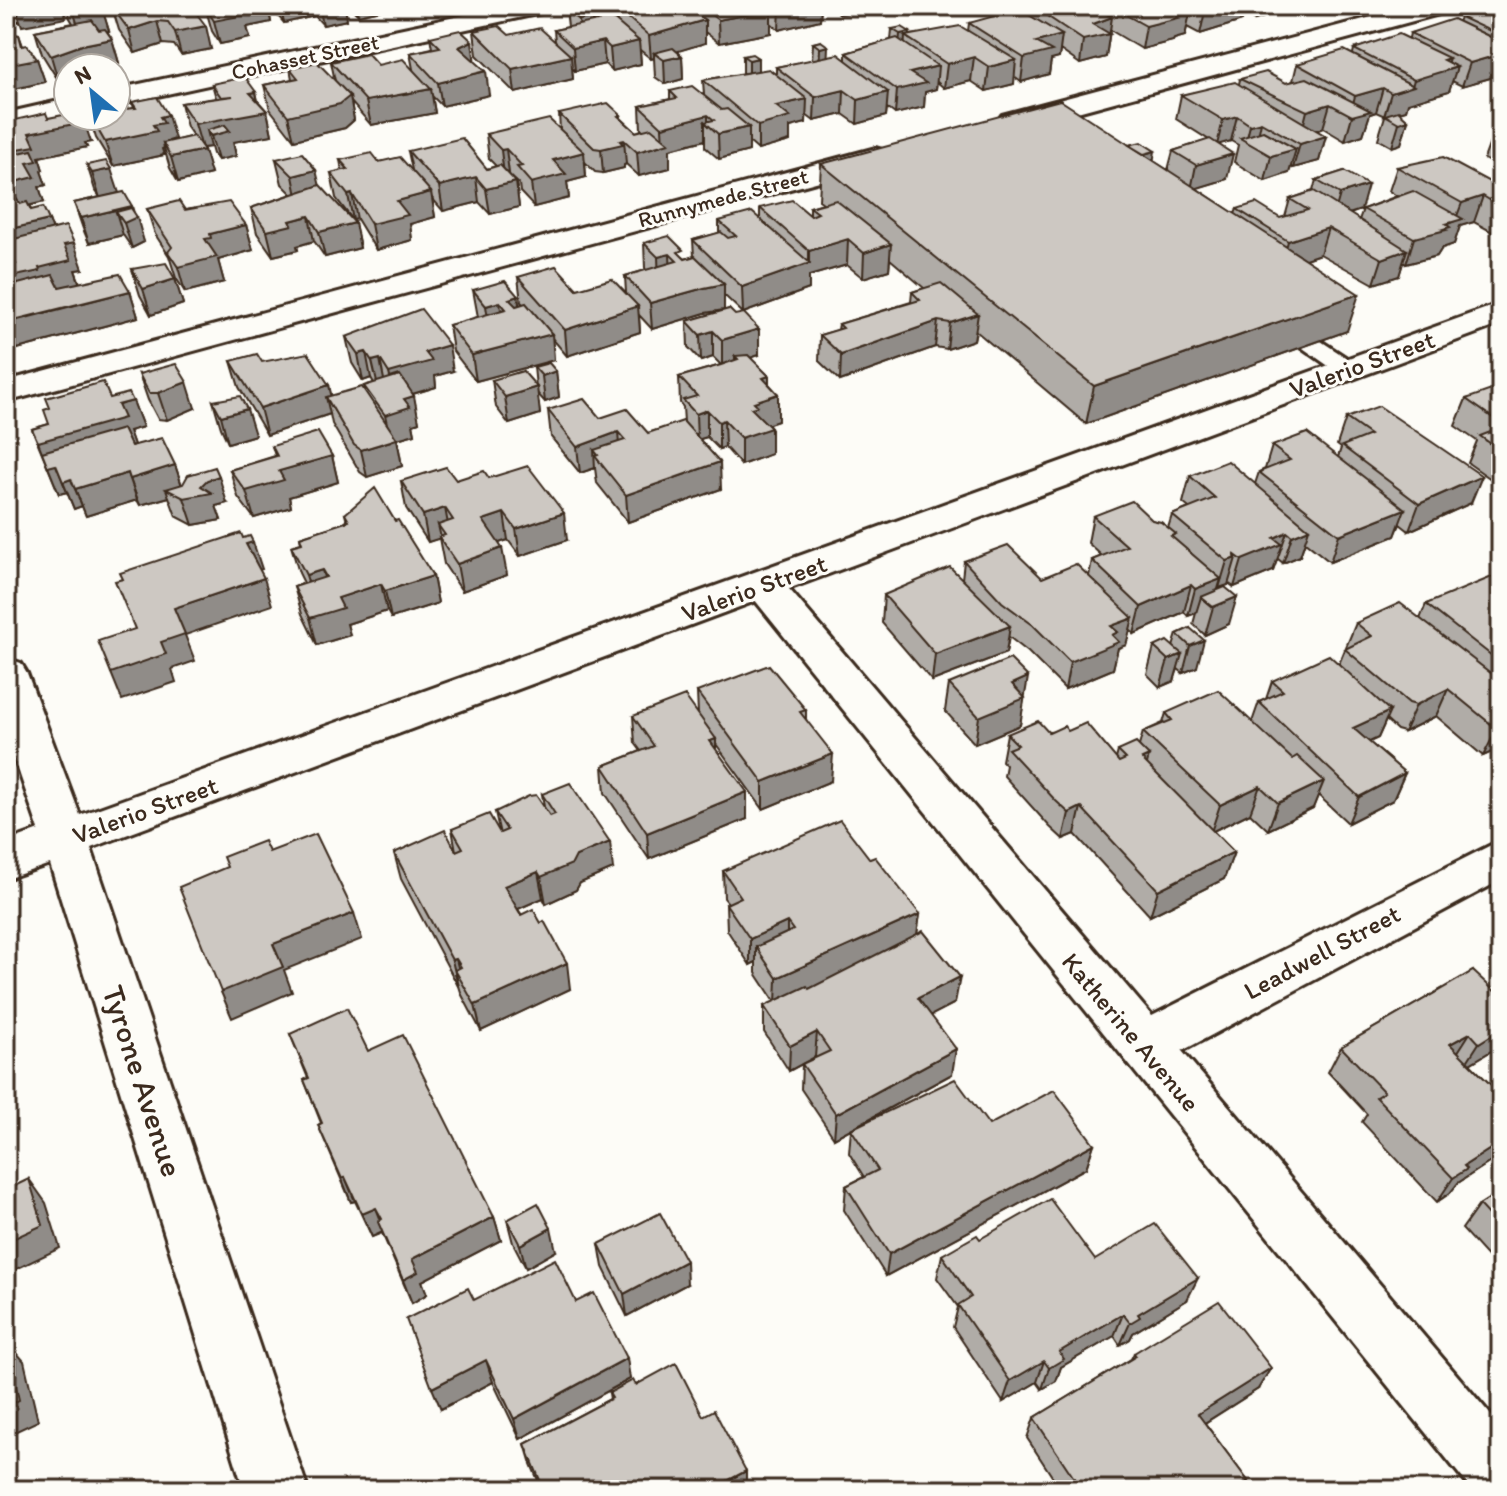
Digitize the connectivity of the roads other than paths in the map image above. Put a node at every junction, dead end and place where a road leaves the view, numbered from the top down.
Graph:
1 (54, 6) edge
2 (541, 6) edge
3 (1356, 6) edge
4 (1441, 6) edge
5 (6, 15) edge
6 (1386, 21) junction
7 (132, 94) edge
8 (52, 111) edge
9 (6, 121) edge
10 (991, 126) joint
11 (1023, 142) edge
12 (910, 148) edge
13 (1263, 310) edge
14 (1501, 313) edge
15 (1348, 369) junction
16 (6, 392) edge
17 (764, 585) junction
18 (6, 673) edge
19 (65, 839) junction
20 (1501, 858) edge
21 (6, 861) edge
22 (1143, 1046) junction
23 (1501, 1476) edge
24 (276, 1490) edge

1 - 5 street
2 - 7 street, Cohasset Street
3 - 6 street
4 - 6 street
6 - 10 street
8 - 9 street
10 - 11 lane
12 - 16 street, Runnymede Street
13 - 15 lane
14 - 15 street, Valerio Street
15 - 17 street, Valerio Street
17 - 19 street, Valerio Street
17 - 22 street, Katherine Avenue
18 - 19 street, Tyrone Avenue
19 - 21 street, Valerio Street
19 - 24 street, Tyrone Avenue
20 - 22 street, Leadwell Street
22 - 23 street, Katherine Avenue

